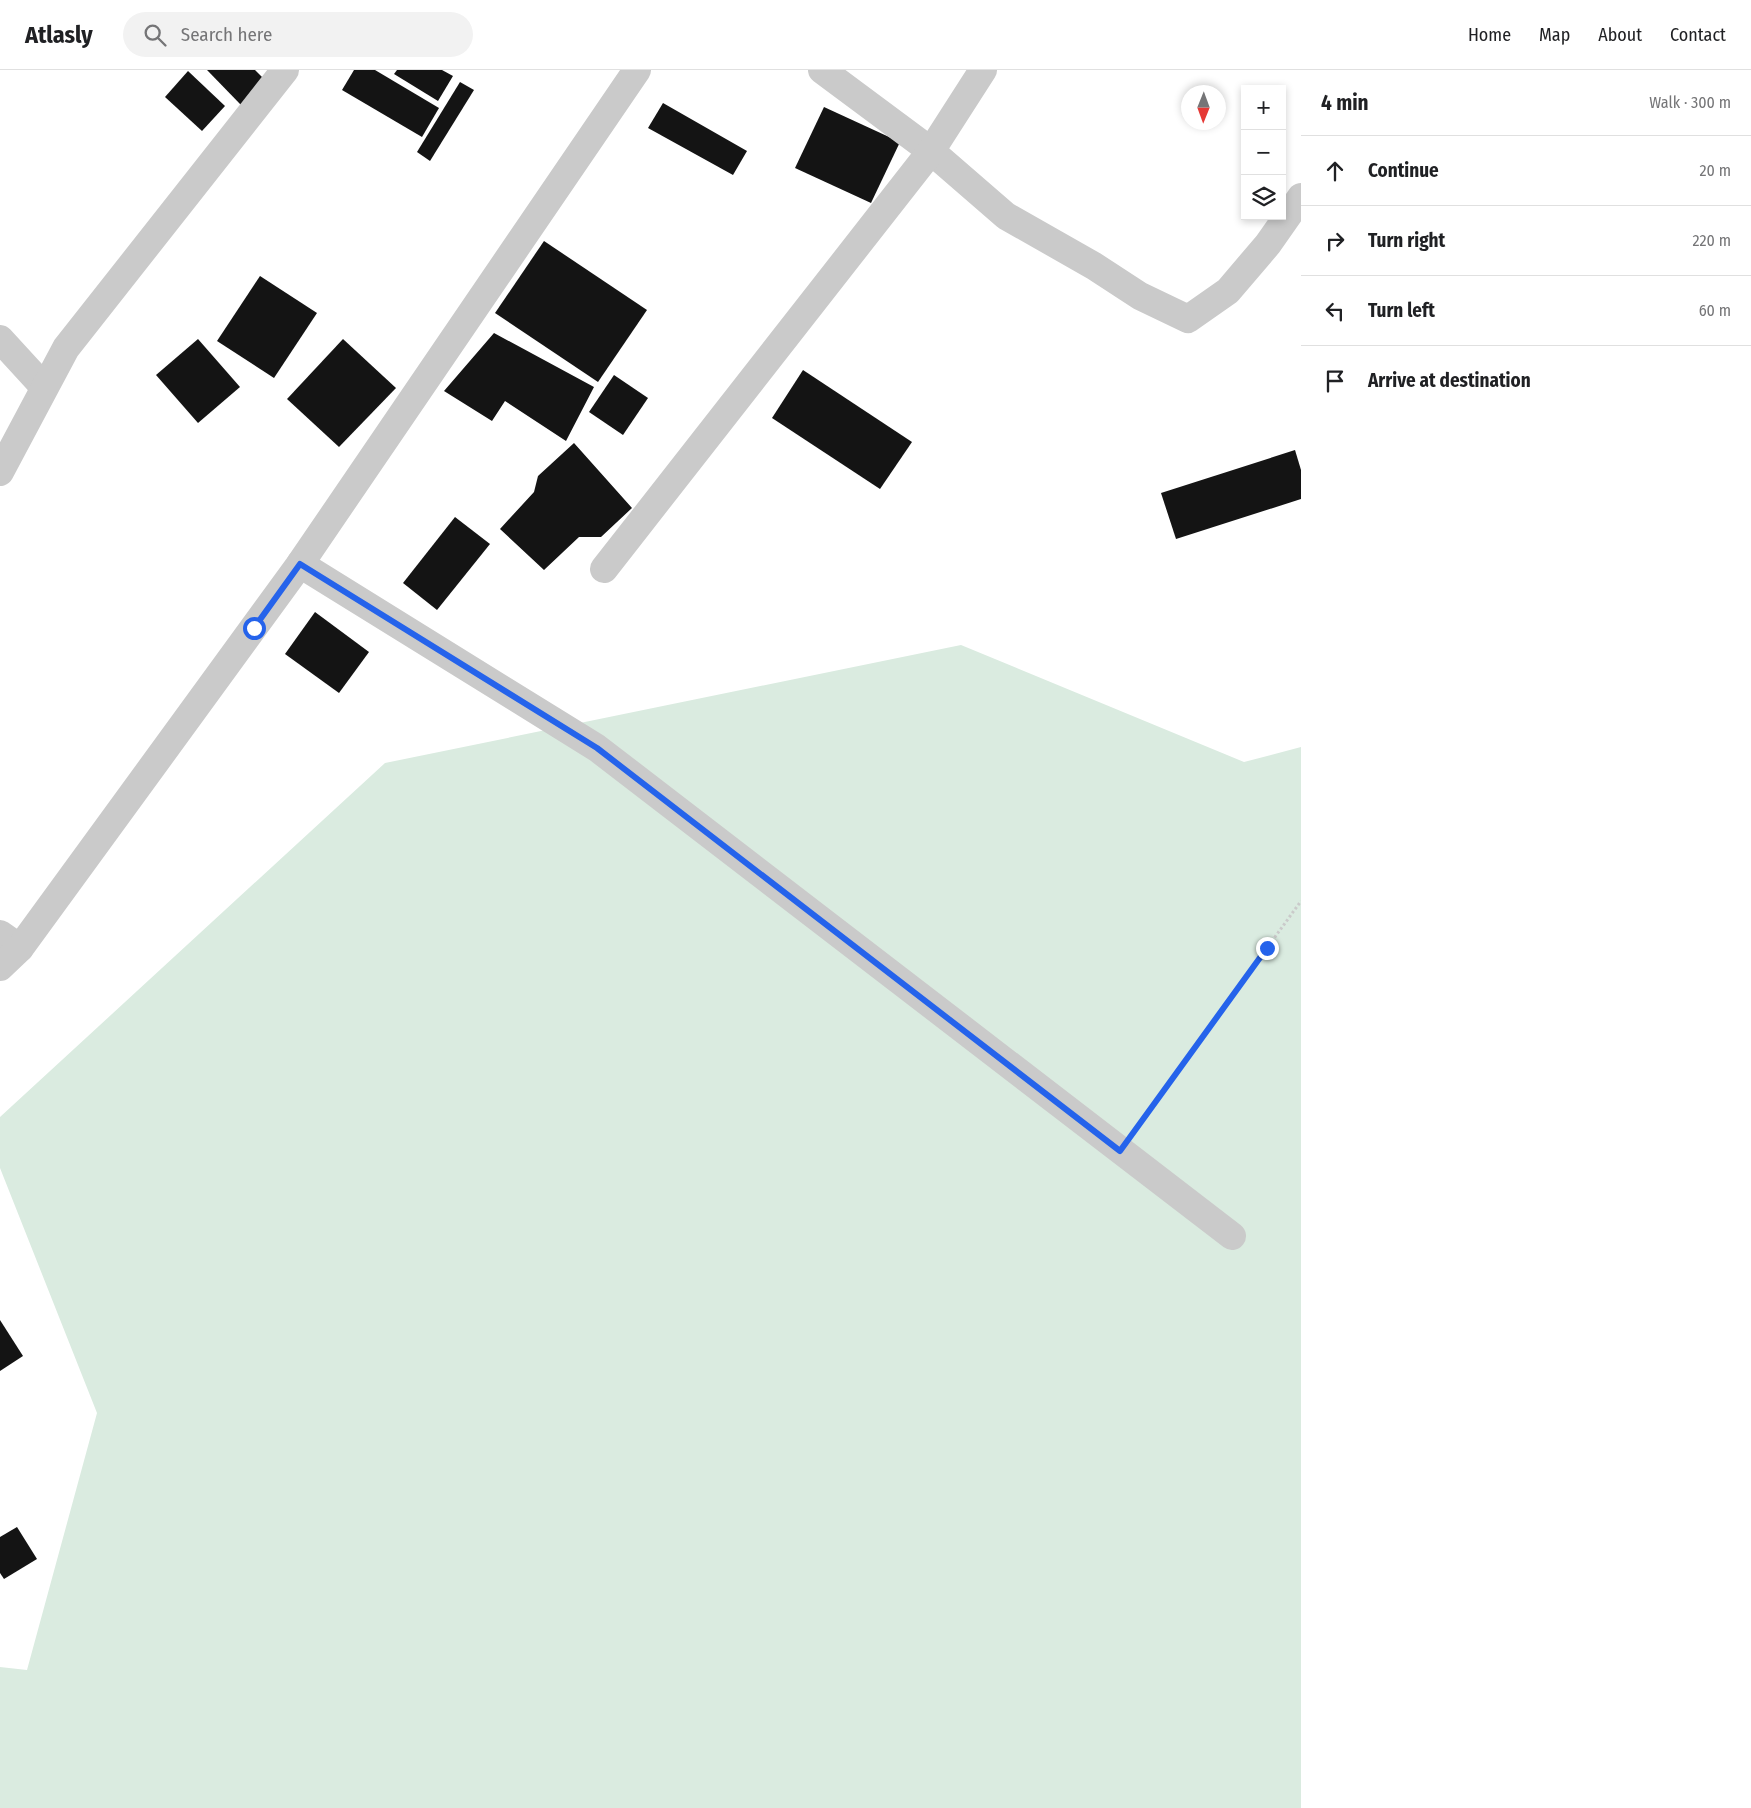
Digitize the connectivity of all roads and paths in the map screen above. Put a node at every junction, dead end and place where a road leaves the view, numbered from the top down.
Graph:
1 (285, 70) edge
2 (637, 70) edge
3 (822, 70) edge
4 (984, 70) edge
5 (932, 151) junction
6 (1301, 197) edge
7 (0, 339) edge
8 (44, 387) junction
9 (0, 472) edge
10 (300, 564) junction
11 (604, 569) dead end
12 (1301, 901) edge
13 (10, 941) edge
14 (0, 967) edge
15 (1120, 1151) junction
16 (1232, 1236) dead end

1 - 8 street
2 - 10 street
3 - 5 street
4 - 5 street
5 - 6 street
5 - 11 street
7 - 8 street
8 - 9 street
10 - 13 street
10 - 15 street
12 - 15 path
13 - 14 street
15 - 16 street

